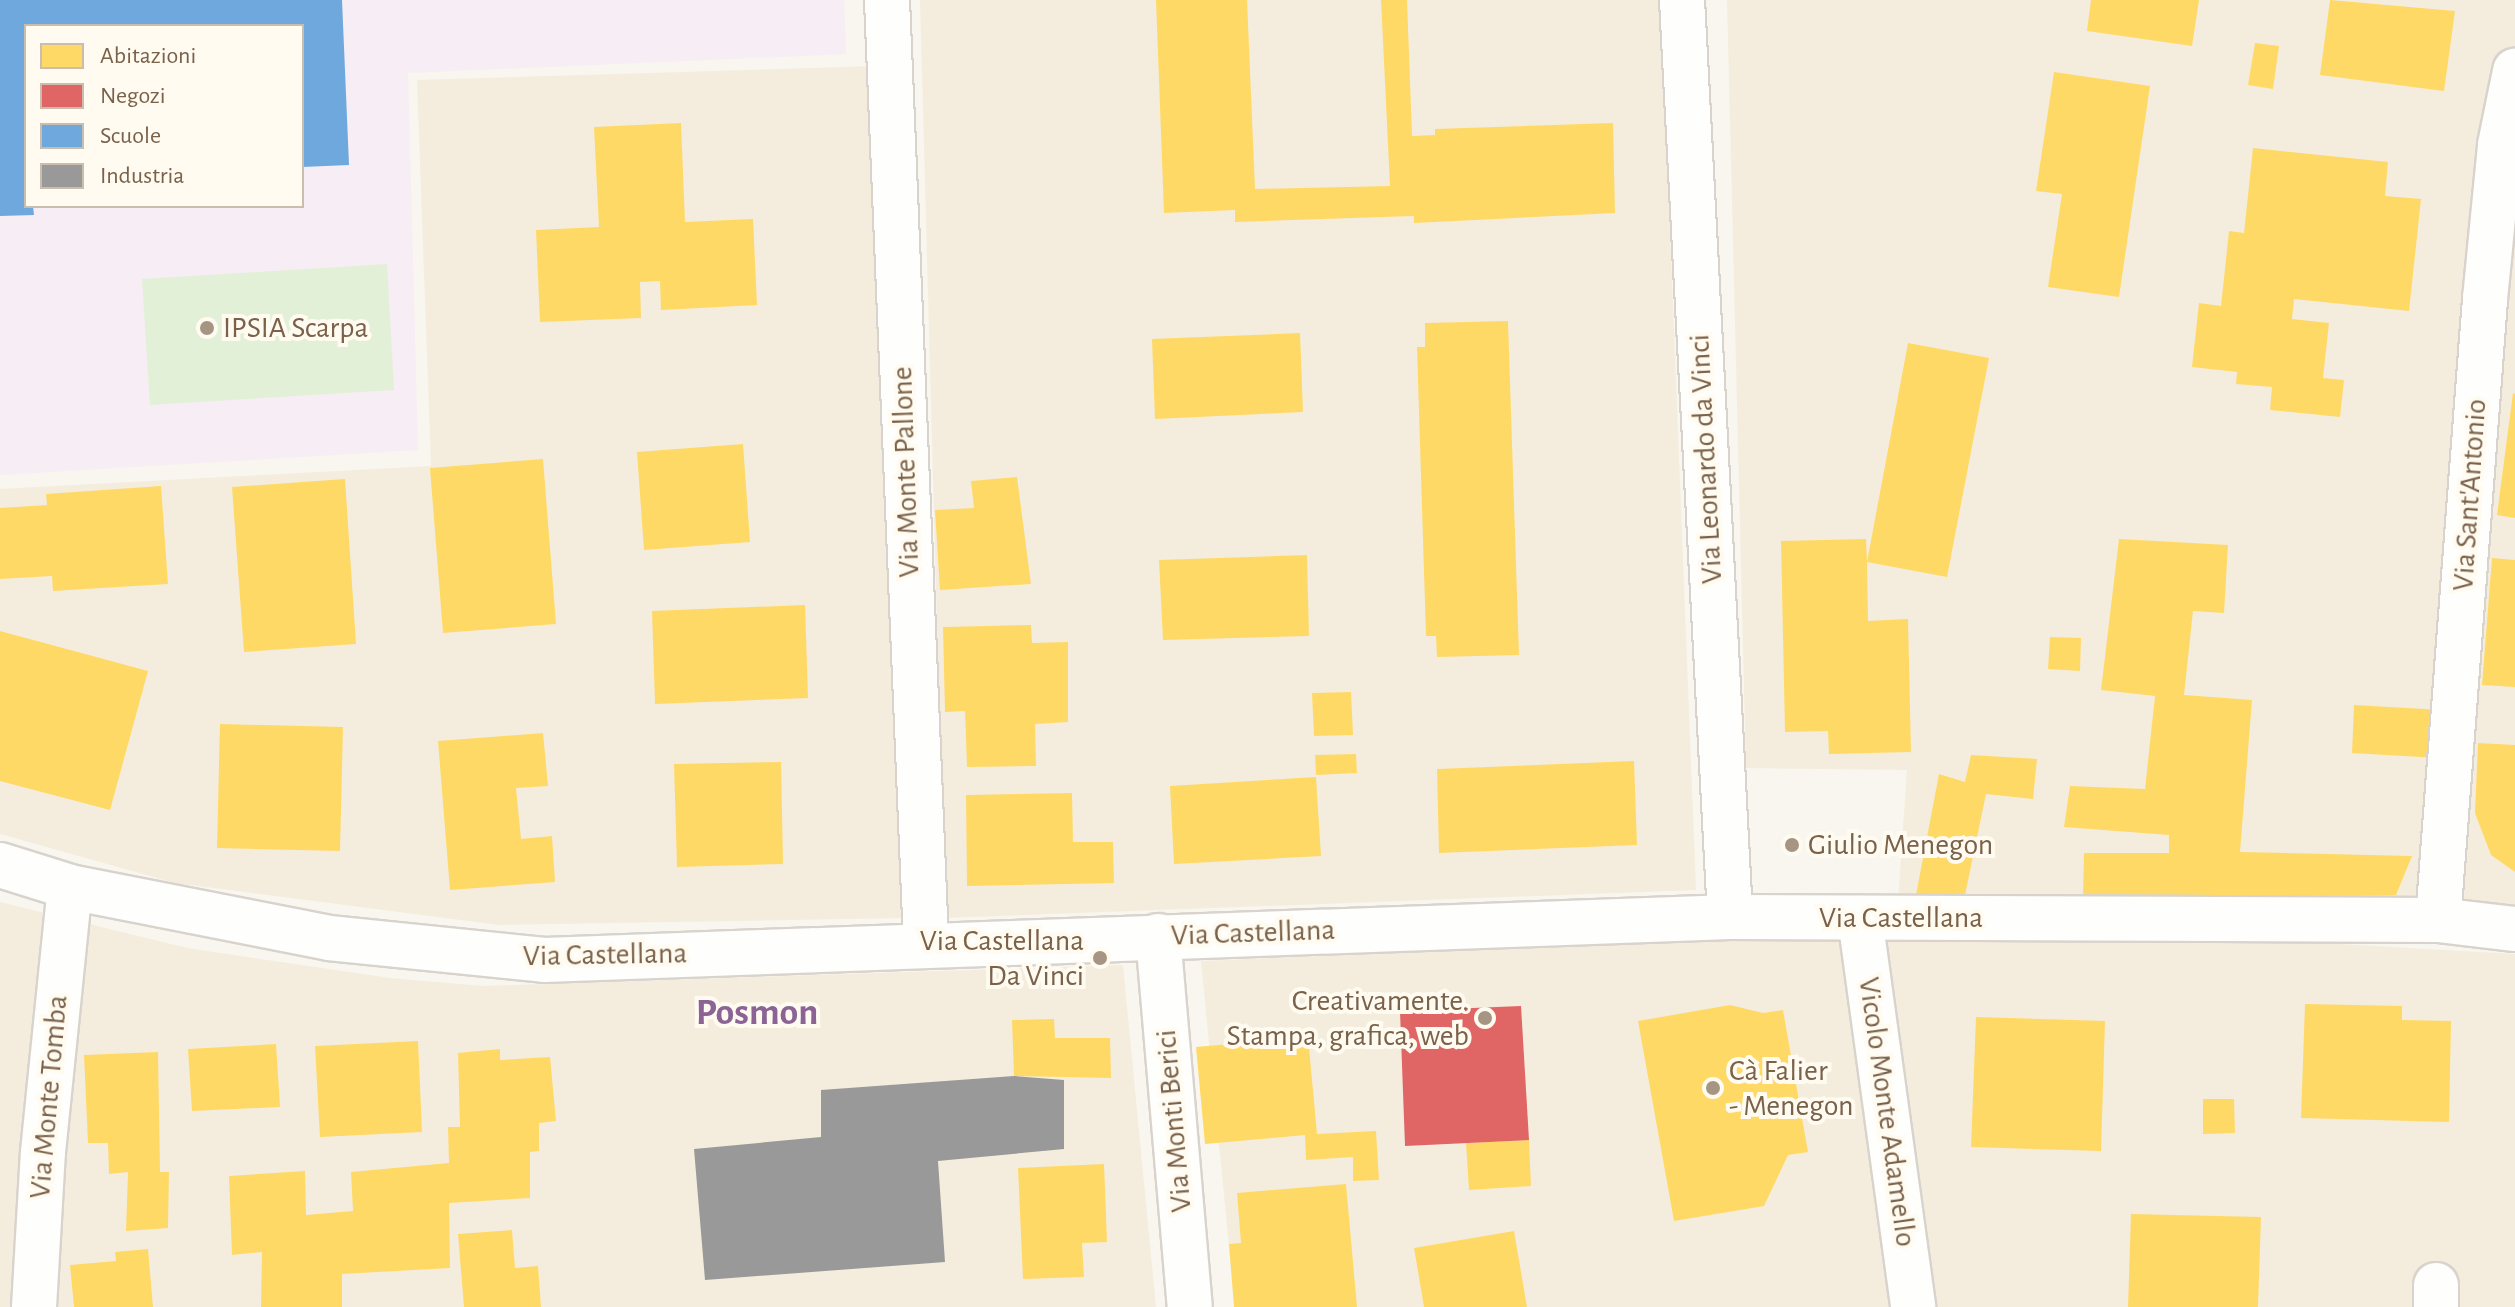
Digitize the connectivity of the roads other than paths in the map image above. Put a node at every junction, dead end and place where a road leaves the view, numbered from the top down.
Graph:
1 (887, 0) edge
2 (1682, 0) edge
3 (2515, 71) edge
4 (0, 865) edge
5 (70, 887) junction
6 (1730, 917) junction
7 (1860, 918) junction
8 (2438, 920) junction
9 (2515, 929) edge
10 (1158, 936) junction
11 (926, 944) junction
12 (34, 1307) edge
13 (1190, 1307) edge
14 (1913, 1307) edge

1 - 11 street, Via Monte Pallone
2 - 6 street, Via Leonardo da Vinci
3 - 8 street, Via Sant'Antonio
4 - 5 street, Via Castellana
5 - 11 street, Via Castellana
5 - 12 street, Via Monte Tomba
6 - 7 street, Via Castellana
6 - 10 street, Via Castellana
7 - 8 street, Via Castellana
7 - 14 street, Vicolo Monte Adamello
8 - 9 street, Via Castellana
10 - 11 street, Via Castellana
10 - 13 street, Via Monti Berici

